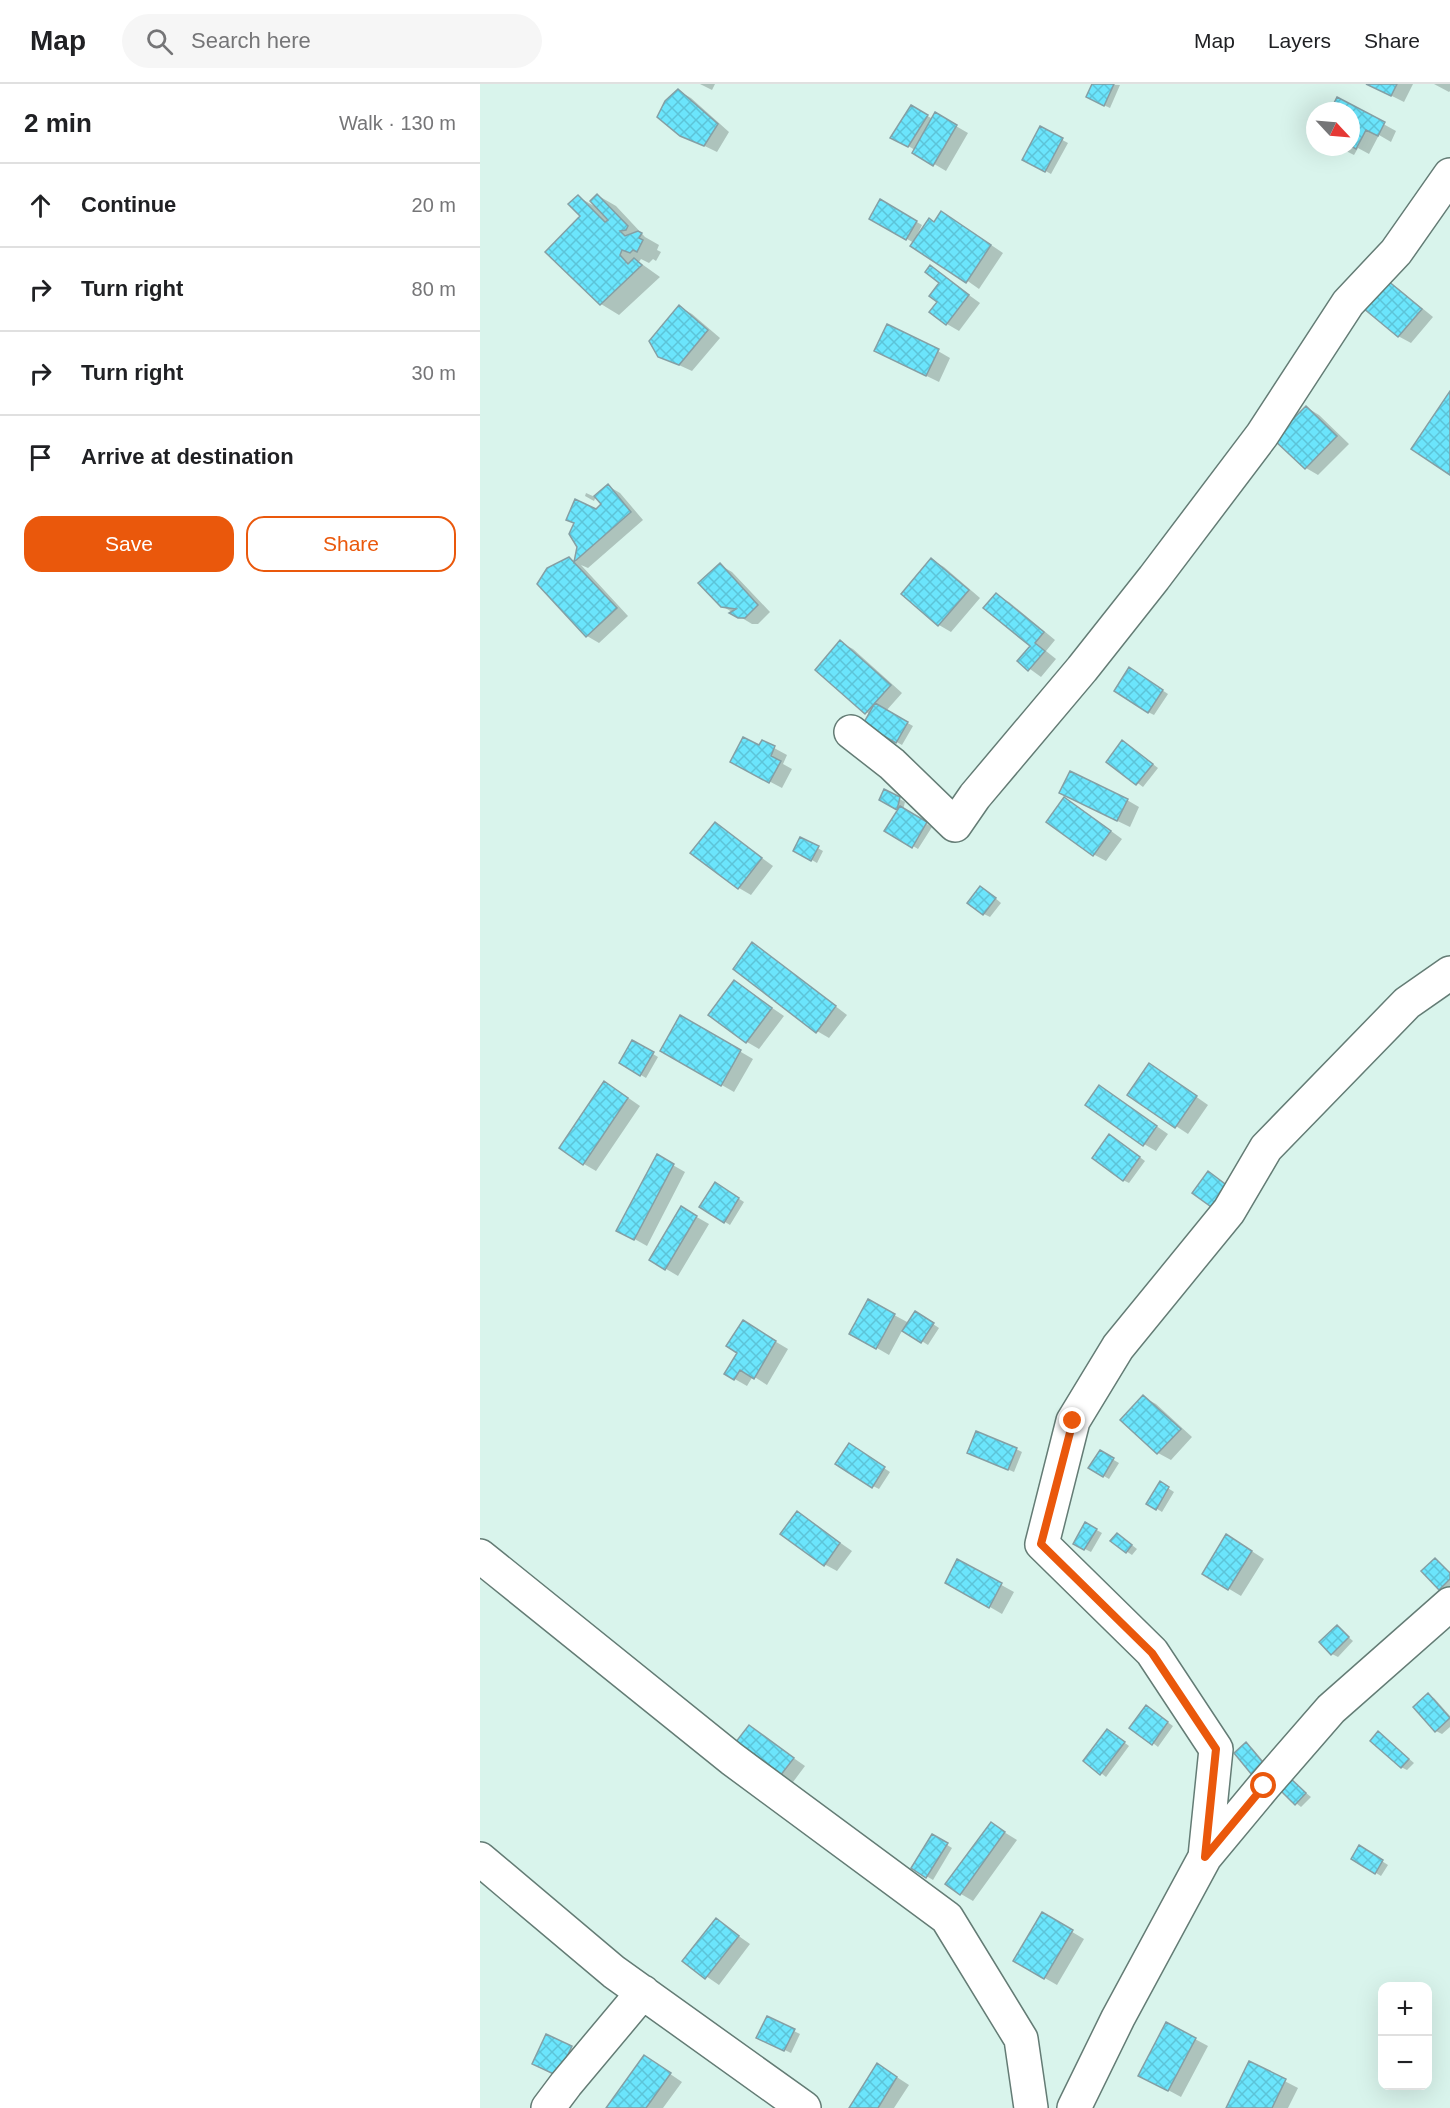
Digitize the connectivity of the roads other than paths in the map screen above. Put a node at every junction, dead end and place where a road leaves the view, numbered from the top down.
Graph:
1 (1450, 175) edge
2 (851, 732) dead end
3 (1450, 973) edge
4 (480, 1556) edge
5 (1450, 1604) edge
6 (1205, 1857) junction
7 (480, 1859) edge
8 (643, 1992) junction
9 (548, 2108) edge
10 (804, 2108) edge
11 (1030, 2108) edge
12 (1074, 2108) edge

1 - 2 street
3 - 6 street
4 - 11 street
5 - 6 street
6 - 12 street
7 - 8 street
8 - 9 street
8 - 10 street

